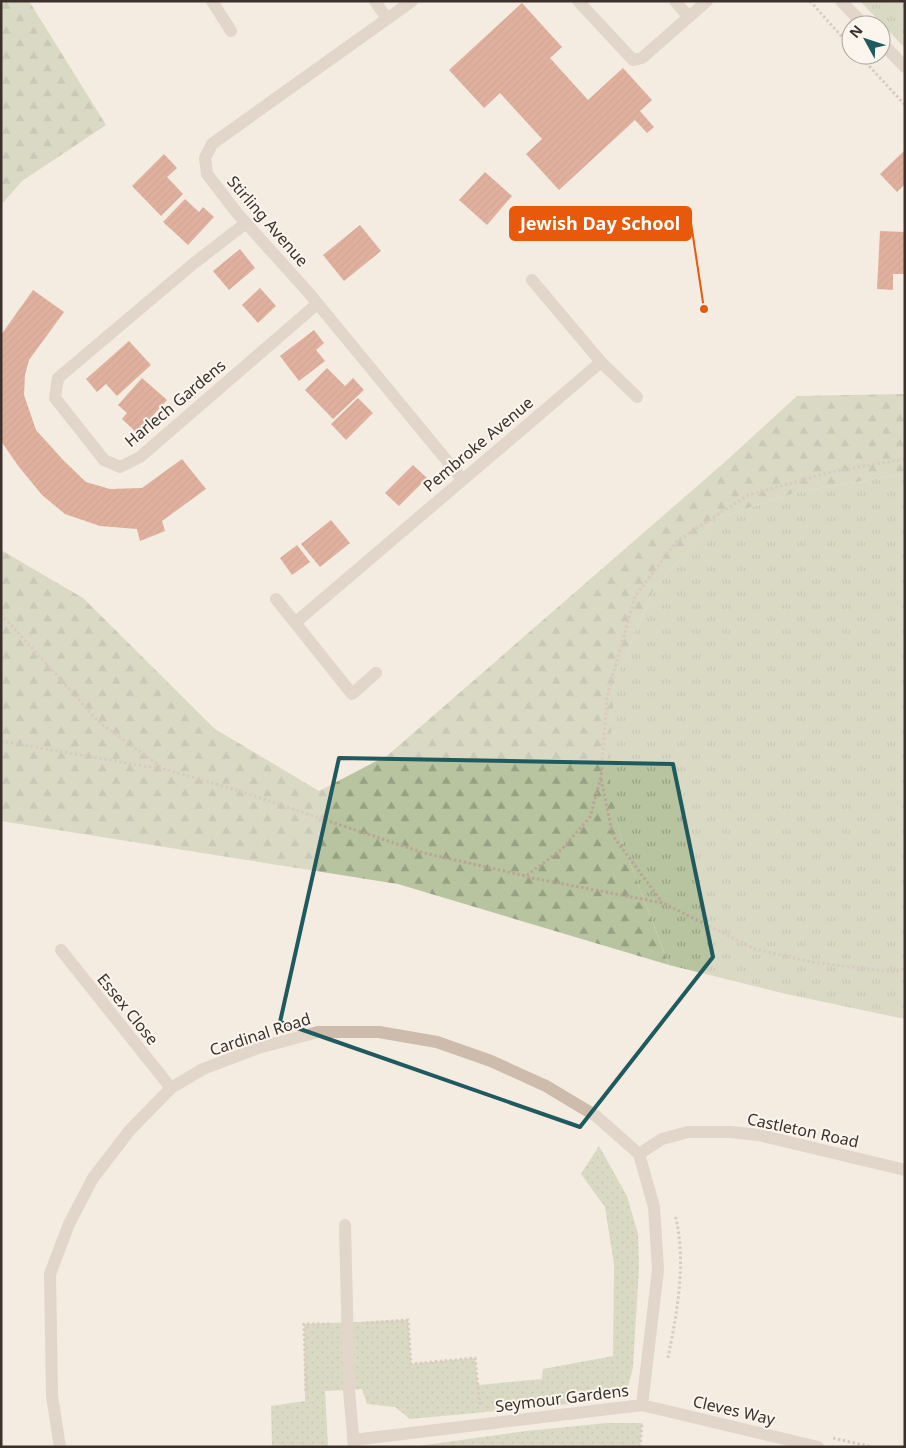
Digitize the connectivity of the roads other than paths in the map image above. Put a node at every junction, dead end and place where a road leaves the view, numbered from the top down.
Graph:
1 (212, 1) edge
2 (376, 1) edge
3 (412, 1) edge
4 (578, 1) edge
5 (675, 1) edge
6 (707, 1) edge
7 (841, 1) edge
8 (854, 15) edge
9 (690, 17) junction
10 (387, 19) junction
11 (231, 31) dead end
12 (891, 52) edge
13 (905, 67) edge
14 (246, 223) junction
15 (532, 280) dead end
16 (317, 304) junction
17 (601, 362) junction
18 (637, 397) dead end
19 (462, 479) junction
20 (276, 599) dead end
21 (296, 622) junction
22 (376, 673) dead end
23 (61, 950) dead end
24 (171, 1088) junction
25 (638, 1154) junction
26 (905, 1170) edge
27 (344, 1225) dead end
28 (642, 1405) junction
29 (822, 1441) edge
30 (353, 1443) edge
31 (60, 1447) edge

1 - 11 street
2 - 10 street
3 - 10 street, Stirling Avenue
4 - 9 street
5 - 9 street
6 - 9 street
7 - 8 street
10 - 14 street, Stirling Avenue
12 - 13 street
14 - 16 street, Stirling Avenue
14 - 16 street, Harlech Gardens
15 - 17 street
16 - 19 street, Stirling Avenue
17 - 18 street
17 - 19 street, Pembroke Avenue
19 - 21 street, Pembroke Avenue
20 - 21 street
21 - 22 street
23 - 24 street, Essex Close
24 - 25 street, Cardinal Road
24 - 31 street, Cardinal Road
25 - 26 street, Castleton Road
25 - 28 street, Seymour Gardens
27 - 30 street
28 - 29 street, Cleves Way
28 - 30 street, Seymour Gardens

